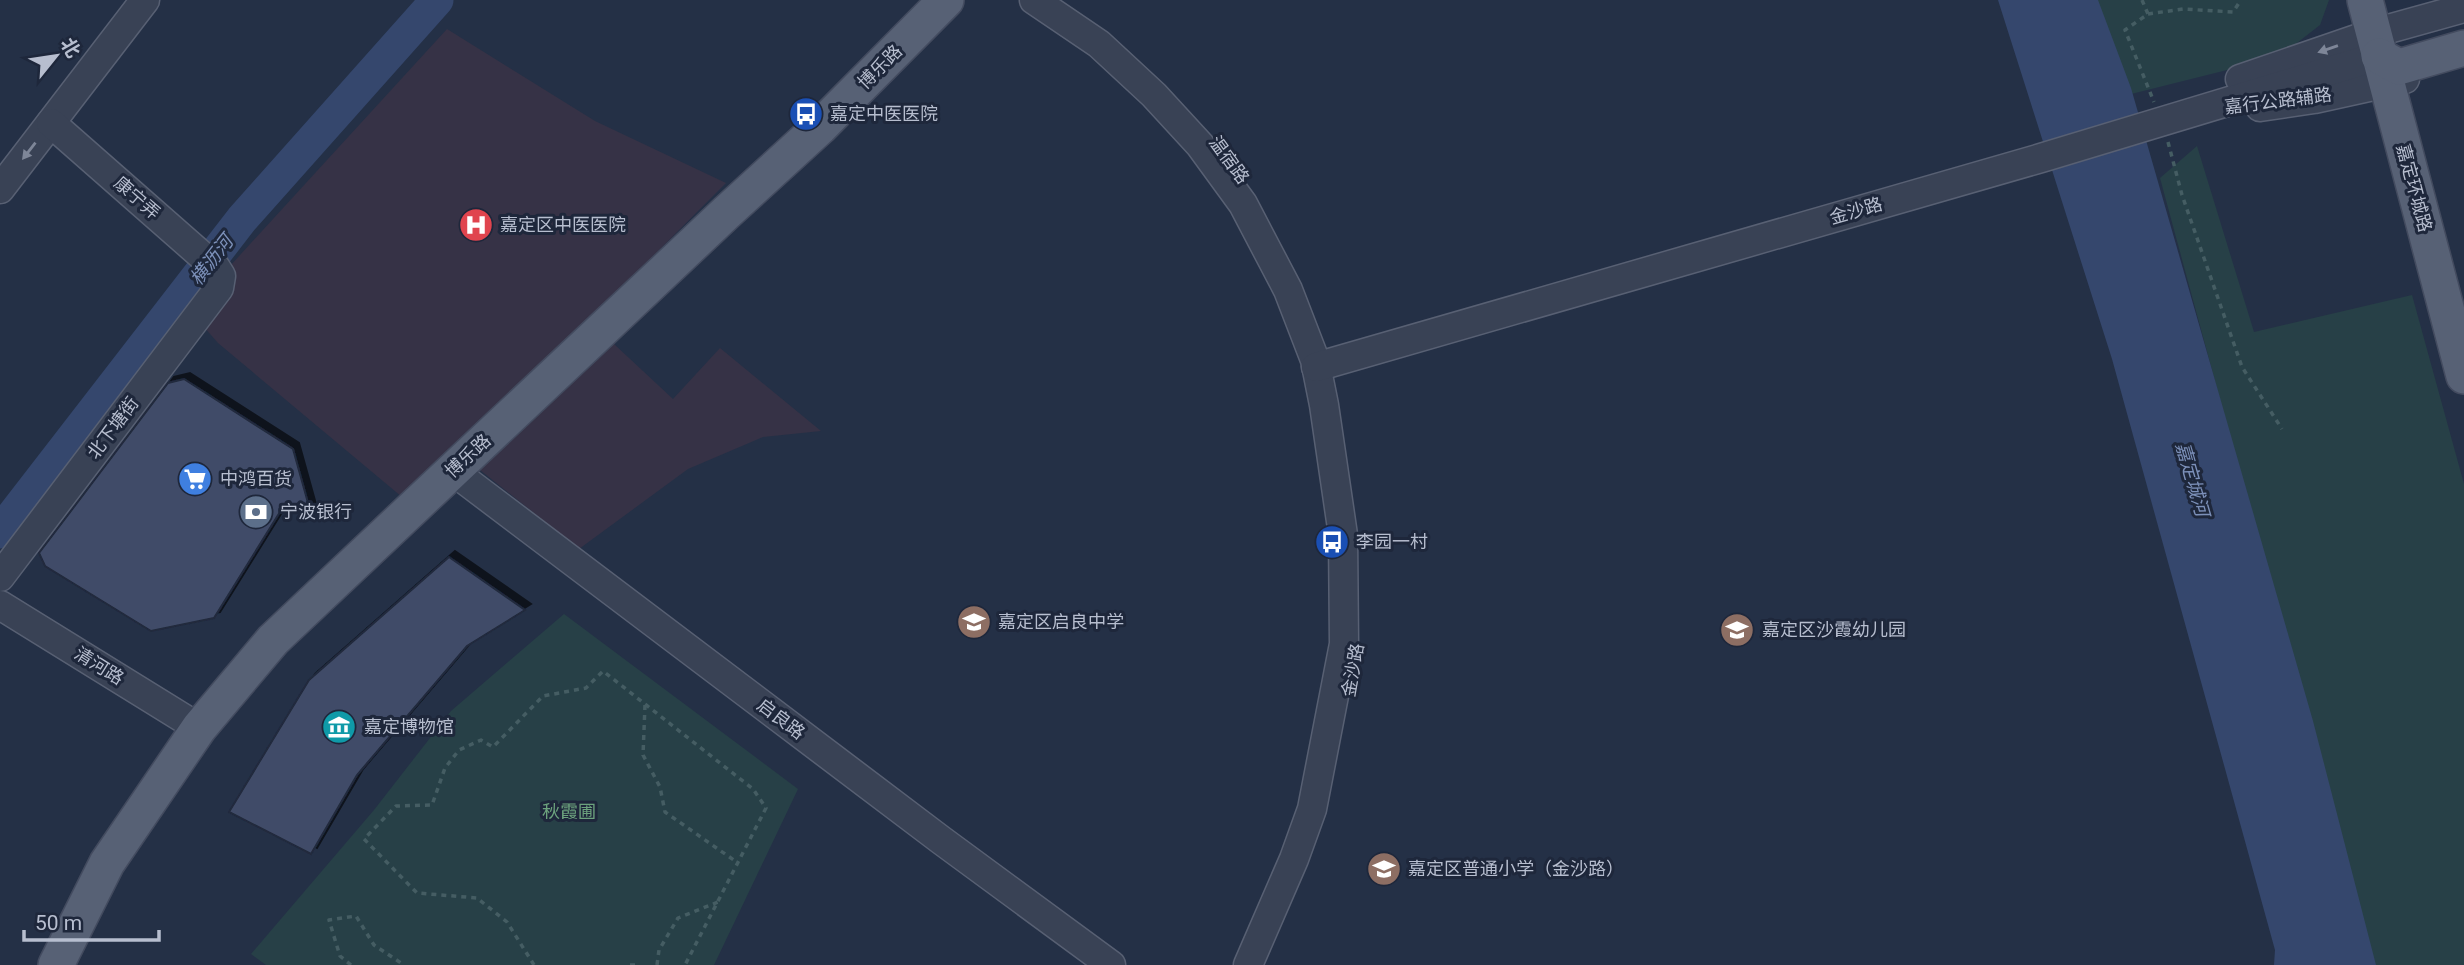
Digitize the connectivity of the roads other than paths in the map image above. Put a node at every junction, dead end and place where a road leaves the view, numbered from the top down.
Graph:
1 (145, 0) edge
2 (946, 0) edge
3 (1034, 0) edge
4 (1069, 0) edge
5 (2464, 8) edge
6 (2464, 26) edge
7 (2386, 44) edge
8 (2464, 48) edge
9 (2464, 65) edge
10 (2204, 109) junction
11 (51, 123) junction
12 (0, 189) edge
13 (219, 272) joint
14 (2464, 313) edge
15 (1324, 365) junction
16 (2464, 376) edge
17 (453, 471) junction
18 (0, 577) edge
19 (0, 605) edge
20 (0, 624) edge
21 (194, 735) junction
22 (56, 965) edge
23 (1111, 965) edge
24 (1248, 965) edge
25 (1260, 965) edge

1 - 11 street
2 - 17 main road, 博乐路
3 - 15 street
4 - 15 street, 温宿路
5 - 7 street, 嘉行公路辅路
6 - 7 main road
7 - 8 main road
7 - 9 street, 嘉行公路辅路
7 - 10 street, 嘉行公路辅路
7 - 10 street, 嘉行公路辅路
7 - 14 main road
7 - 16 main road, 嘉定环城路
10 - 15 street, 金沙路
11 -> 12 street
11 - 13 street, 康宁弄
13 - 18 street, 北下塘街
15 - 24 street
15 - 25 street, 金沙路
17 - 21 main road, 博乐路
17 - 23 street, 启良路
19 - 21 street, 清河路
20 - 21 street
21 - 22 main road, 博乐路

